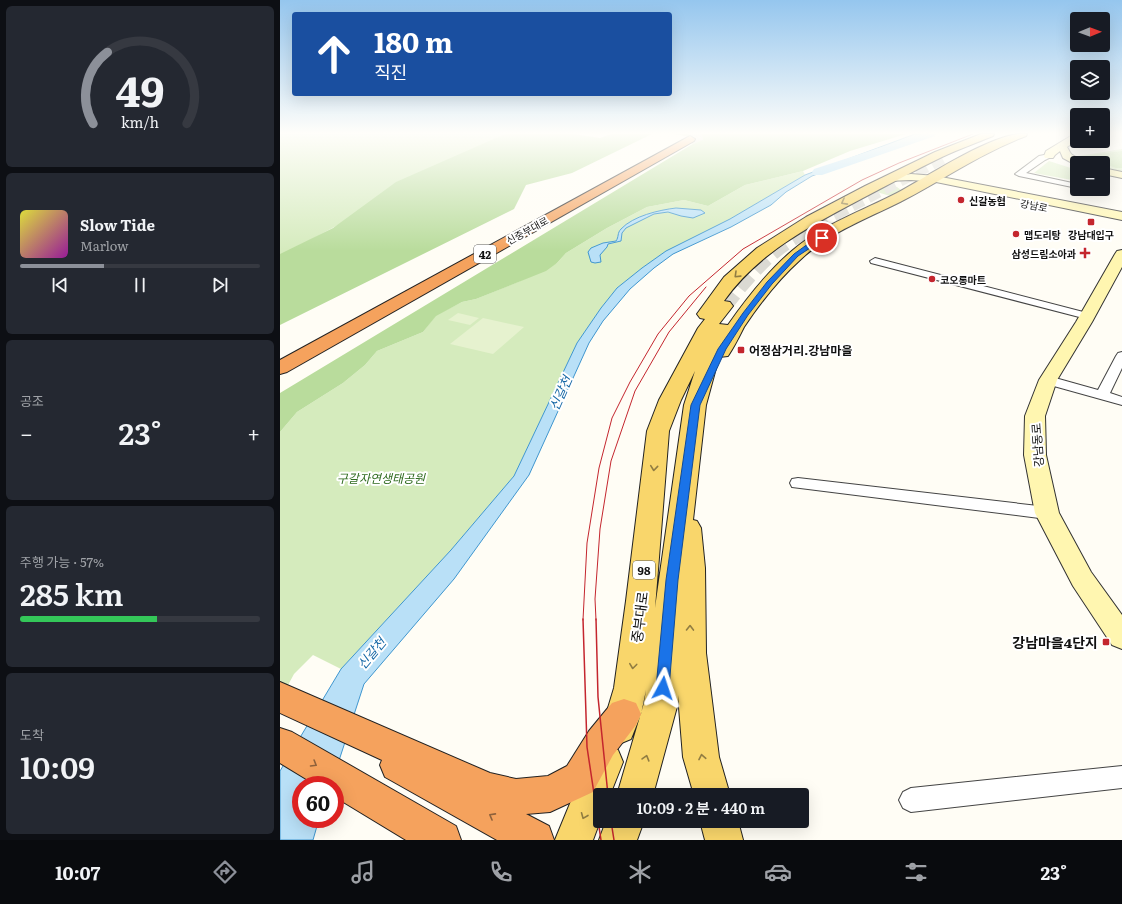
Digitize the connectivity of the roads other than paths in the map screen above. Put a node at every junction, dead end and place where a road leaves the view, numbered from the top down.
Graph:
1 (621, 173) edge
2 (626, 173) edge
3 (905, 173) edge
4 (925, 173) edge
5 (939, 173) edge
6 (945, 173) edge
7 (1021, 173) edge
8 (1110, 174) edge
9 (1120, 176) edge
10 (892, 178) junction
11 (919, 184) junction
12 (949, 184) junction
13 (1070, 185) edge
14 (875, 186) junction
15 (969, 186) junction
16 (581, 200) junction
17 (1122, 215) edge
18 (1089, 216) junction
19 (1122, 222) edge
20 (1122, 228) edge
21 (875, 261) dead end
22 (1119, 265) edge
23 (1087, 316) junction
24 (1122, 356) edge
25 (280, 358) edge
26 (280, 368) edge
27 (280, 378) edge
28 (1048, 380) junction
29 (1102, 396) junction
30 (1122, 401) edge
31 (695, 405) junction
32 (658, 431) junction
33 (684, 483) junction
34 (798, 483) dead end
35 (1047, 513) junction
36 (1122, 637) edge
37 (280, 698) edge
38 (624, 714) junction
39 (280, 744) edge
40 (1122, 776) edge
41 (637, 788) edge
42 (710, 788) edge
43 (911, 800) dead end
44 (622, 828) edge
45 (721, 828) edge
46 (530, 837) edge
47 (442, 840) edge
48 (574, 840) edge
49 (618, 840) edge
50 (724, 840) edge

1 - 25 highway, 신중부대로 / 42
2 - 16 highway, 신중부대로 / 42
3 - 10 main road
4 - 11 street
5 - 11 main road
6 - 15 street
7 - 13 street
8 - 9 street
10 - 11 street
10 - 14 main road
11 - 12 street
11 - 12 street
11 - 14 main road
11 - 31 main road
12 - 15 street
12 - 18 street, 강남로
14 -> 32 main road
15 - 17 street, 강남로
16 - 26 highway, 신중부대로 / 42
16 - 27 highway
18 - 19 street, 강남로
18 - 20 street
21 - 23 street
22 - 23 street, 강남동로
23 - 28 street, 강남동로
24 - 29 street
28 - 29 street
28 - 35 street, 강남동로
29 - 30 street
31 - 32 main road, 중부대로 / 98
31 - 33 main road, 중부대로 / 98
32 -> 38 main road, 중부대로 / 98
41 -> 33 main road, 중부대로 / 98
42 -> 33 main road
34 - 35 street
35 - 36 street, 강남동로
37 - 38 highway
46 -> 37 highway
38 -> 48 main road, 중부대로 / 98
39 -> 47 highway
40 - 43 street
44 - 49 main road
45 - 50 main road

